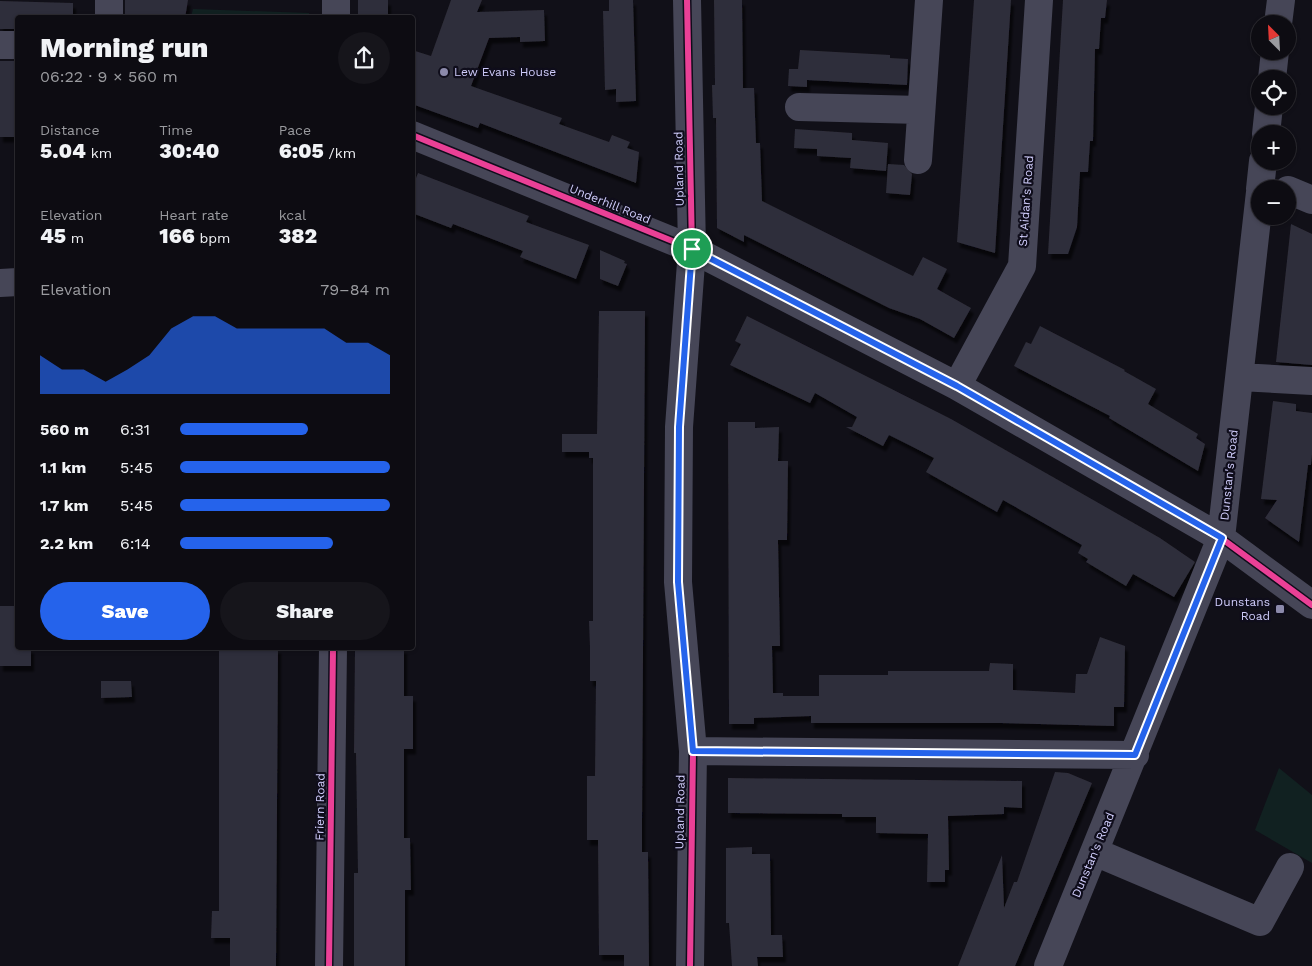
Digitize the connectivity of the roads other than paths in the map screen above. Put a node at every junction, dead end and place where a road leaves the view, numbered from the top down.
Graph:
1 (109, 0) edge
2 (336, 0) edge
3 (687, 0) edge
4 (929, 0) edge
5 (1039, 0) edge
6 (1281, 0) edge
7 (109, 15) edge
8 (336, 15) edge
9 (1279, 15) edge
10 (0, 45) edge
11 (15, 45) edge
12 (799, 107) dead end
13 (921, 110) junction
14 (415, 136) edge
15 (918, 160) dead end
16 (1296, 193) edge
17 (1312, 200) edge
18 (1260, 225) edge
19 (692, 249) junction
20 (15, 282) edge
21 (0, 283) edge
22 (1240, 377) junction
23 (1312, 381) edge
24 (957, 386) junction
25 (1222, 538) junction
26 (1312, 606) edge
27 (333, 650) edge
28 (693, 751) junction
29 (1135, 755) junction
30 (1095, 852) junction
31 (1290, 867) dead end
32 (329, 966) edge
33 (690, 966) edge
34 (1048, 966) edge

1 - 7 street
2 - 8 street
3 - 19 street, Upland Road
4 - 13 street
5 - 24 street, St Aidan's Road
6 - 9 street
10 - 11 street
12 - 13 street
13 - 15 street
14 - 19 street, Underhill Road
16 - 17 street
18 - 22 street, Dunstan's Road
19 - 24 street, Underhill Road
19 - 28 street, Upland Road
20 - 21 street
22 - 23 street
22 - 25 street, Dunstan's Road
24 - 25 street, Underhill Road
25 - 26 street, Underhill Road
25 - 29 street, Dunstan's Road
27 - 32 street, Friern Road
28 - 29 street
28 - 33 street, Upland Road
29 - 30 street, Dunstan's Road
30 - 31 street
30 - 34 street, Dunstan's Road

